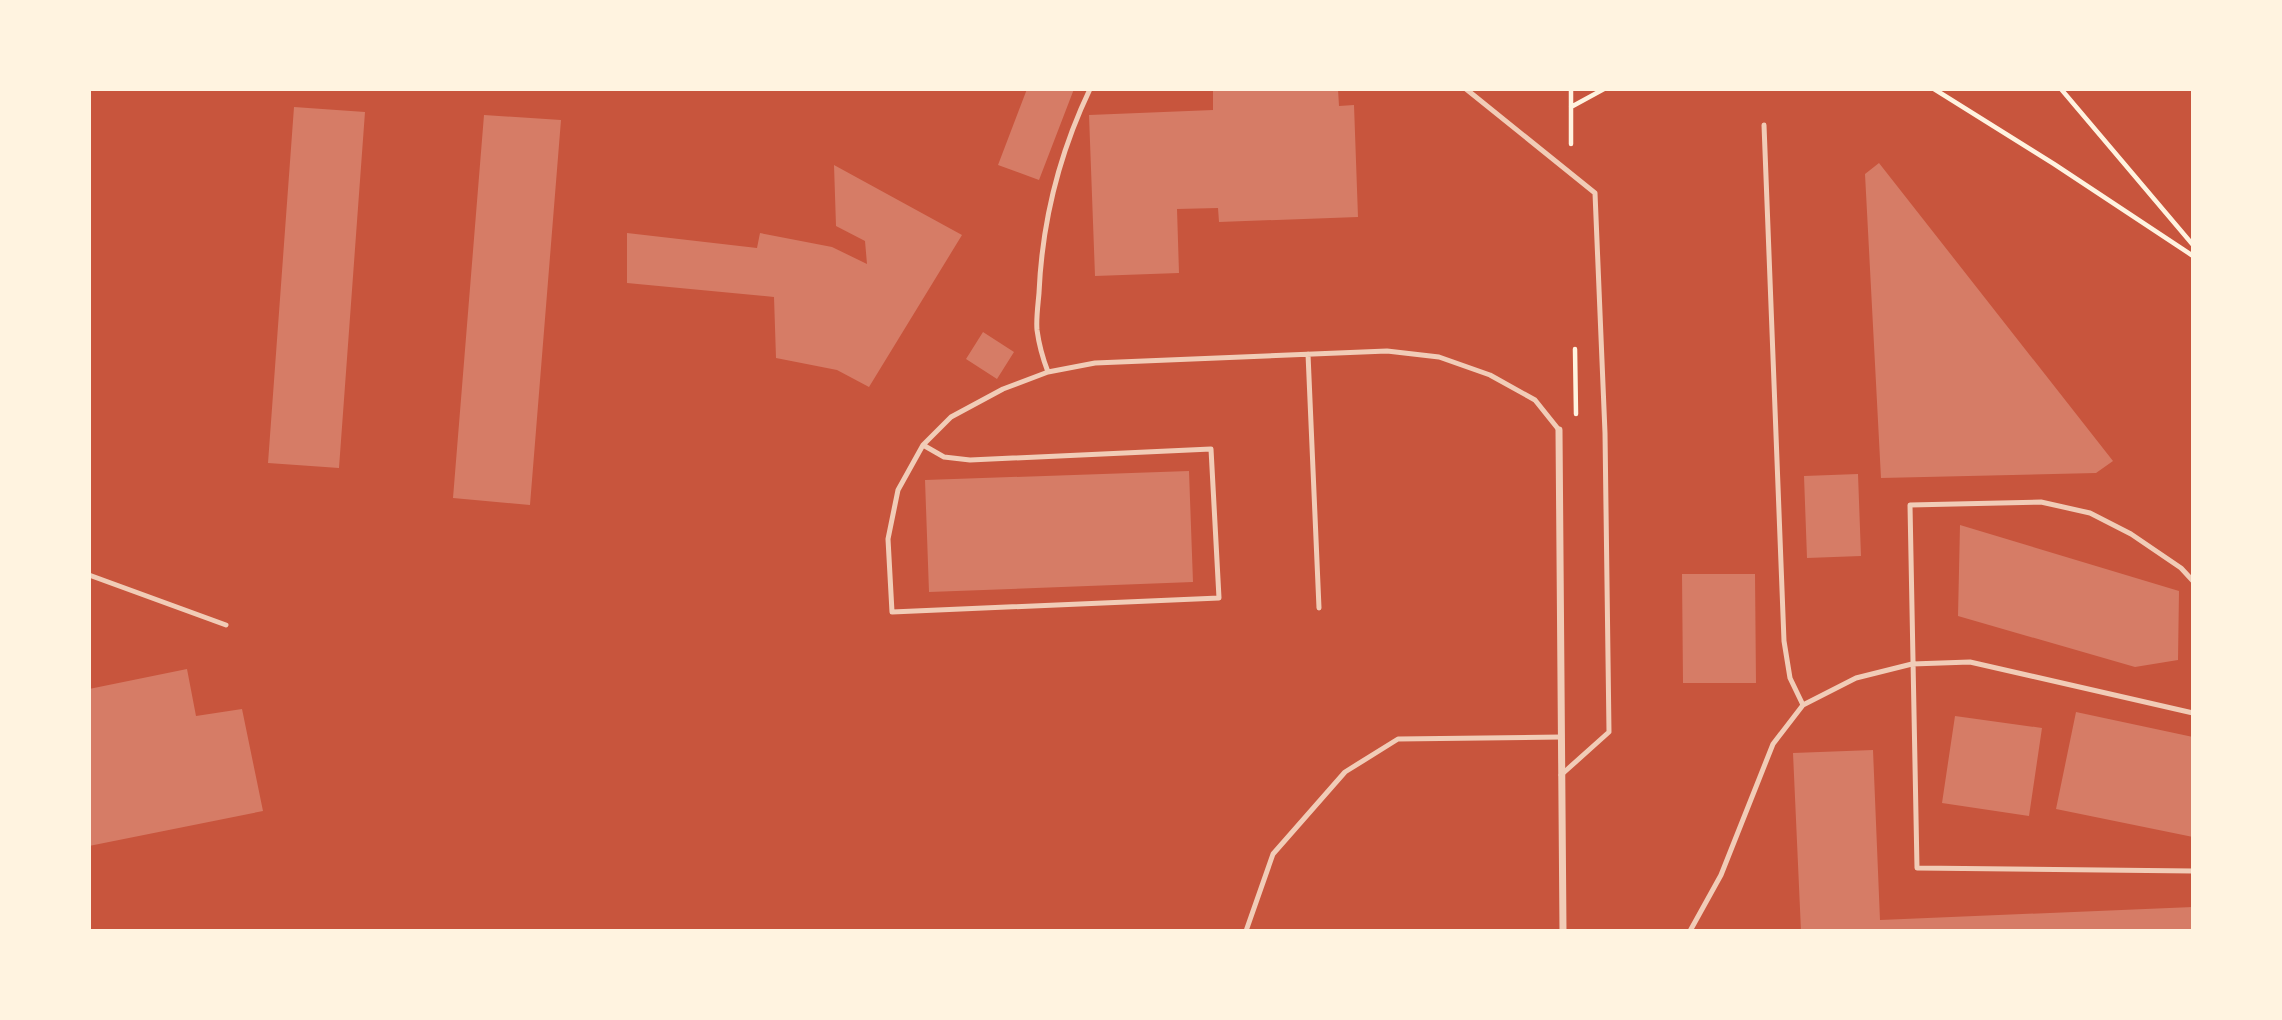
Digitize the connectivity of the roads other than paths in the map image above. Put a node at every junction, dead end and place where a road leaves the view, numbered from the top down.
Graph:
1 (1090, 89) edge
2 (1466, 89) edge
3 (1763, 125) dead end
4 (1308, 354) junction
5 (1048, 372) junction
6 (1559, 430) joint
7 (923, 445) junction
8 (89, 575) edge
9 (2193, 582) edge
10 (1319, 608) dead end
11 (226, 625) dead end
12 (1912, 664) junction
13 (1803, 705) junction
14 (2193, 713) edge
15 (1561, 737) junction
16 (1561, 775) junction
17 (2193, 871) edge
18 (1246, 931) edge
19 (1563, 931) edge
20 (1690, 931) edge

1 - 5 lane
2 - 16 lane
3 - 13 lane
4 - 5 lane
4 - 6 lane
4 - 10 lane
5 - 7 lane
6 - 15 street
7 - 7 lane
8 - 11 lane
9 - 12 lane
12 - 13 lane
12 - 14 lane
12 - 17 lane
13 - 20 lane
15 - 16 street
15 - 18 lane
16 - 19 street

